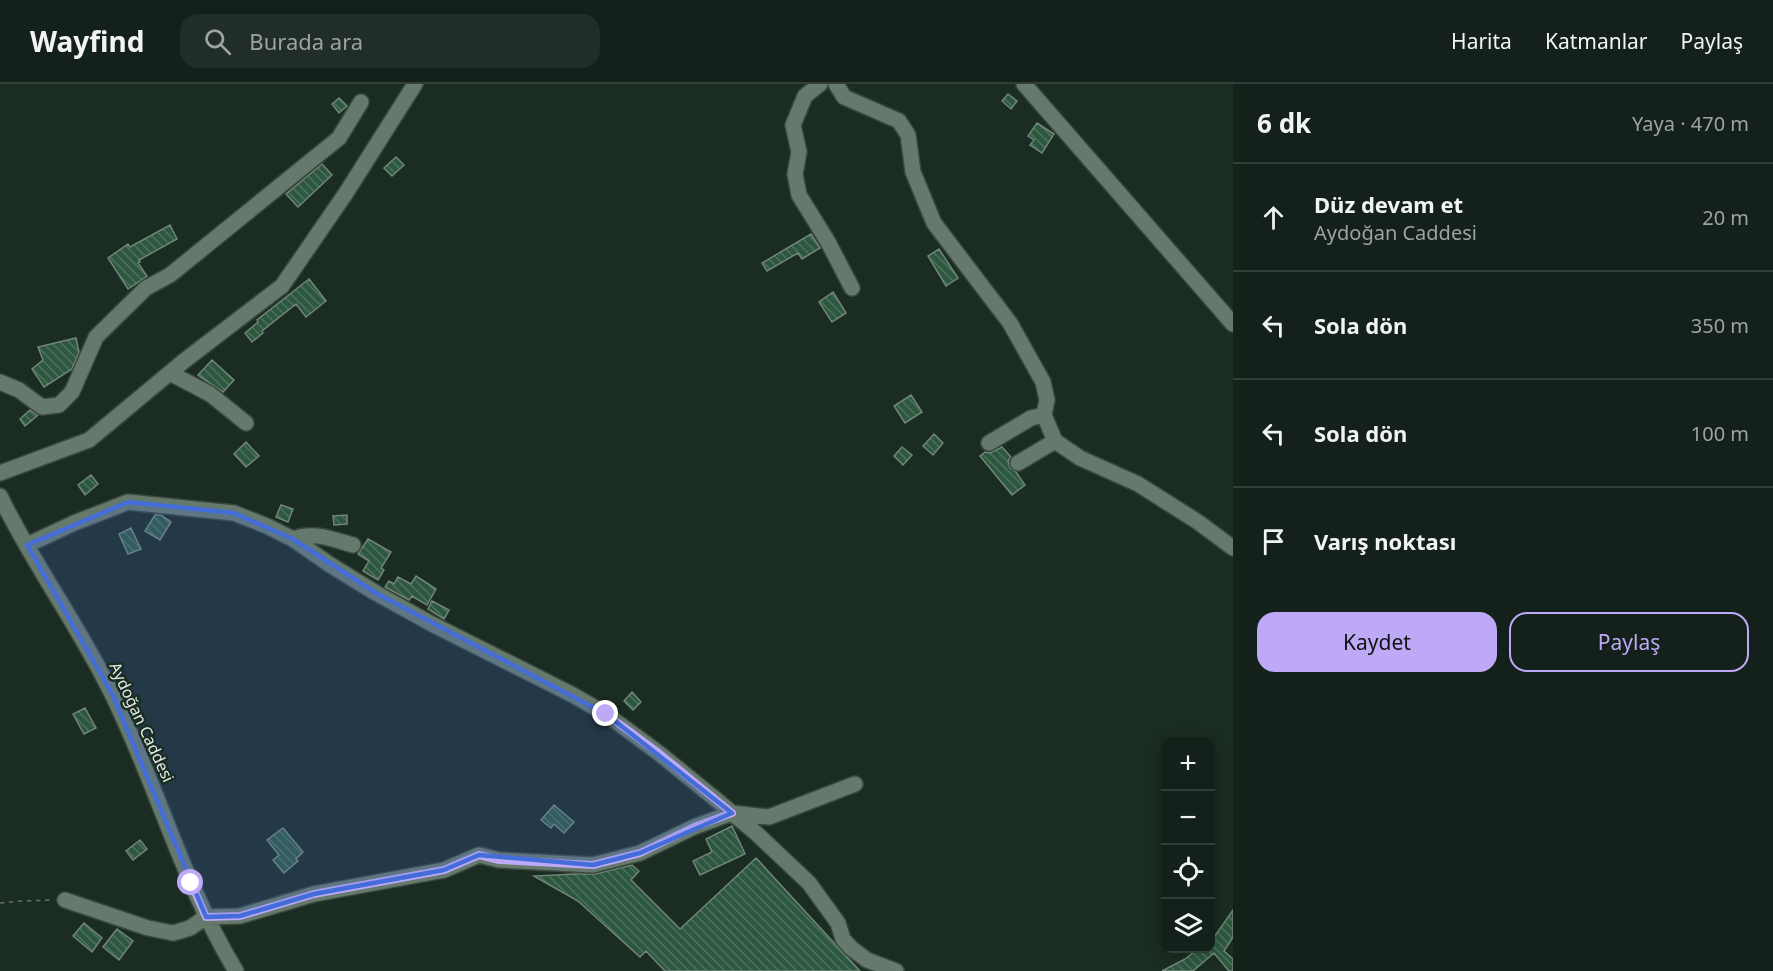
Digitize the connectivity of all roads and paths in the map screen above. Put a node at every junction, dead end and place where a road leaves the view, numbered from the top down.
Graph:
1 (415, 84) edge
2 (819, 84) edge
3 (836, 84) edge
4 (1024, 84) edge
5 (361, 102) dead end
6 (852, 288) dead end
7 (1233, 324) edge
8 (170, 373) junction
9 (0, 382) edge
10 (1044, 415) junction
11 (246, 423) dead end
12 (1055, 441) junction
13 (989, 443) dead end
14 (1018, 463) dead end
15 (0, 472) edge
16 (0, 496) edge
17 (293, 539) junction
18 (27, 545) junction
19 (353, 545) dead end
20 (1233, 548) edge
21 (855, 784) dead end
22 (732, 813) junction
23 (66, 900) joint
24 (0, 903) edge
25 (206, 917) junction
26 (236, 971) edge
27 (896, 971) edge

1 - 8 street
2 - 6 street
3 - 10 street
4 - 7 street
5 - 9 street
8 - 11 street
8 - 15 street
10 - 12 street
10 - 13 street
12 - 14 street
12 - 20 street
16 - 18 street, Aydoğan Caddesi
17 - 18 street
17 - 19 street
17 - 22 street
18 - 25 street, Aydoğan Caddesi
21 - 22 street
22 - 25 street
22 - 27 street
23 - 24 path
23 - 25 street
25 - 26 street, Aydoğan Caddesi

